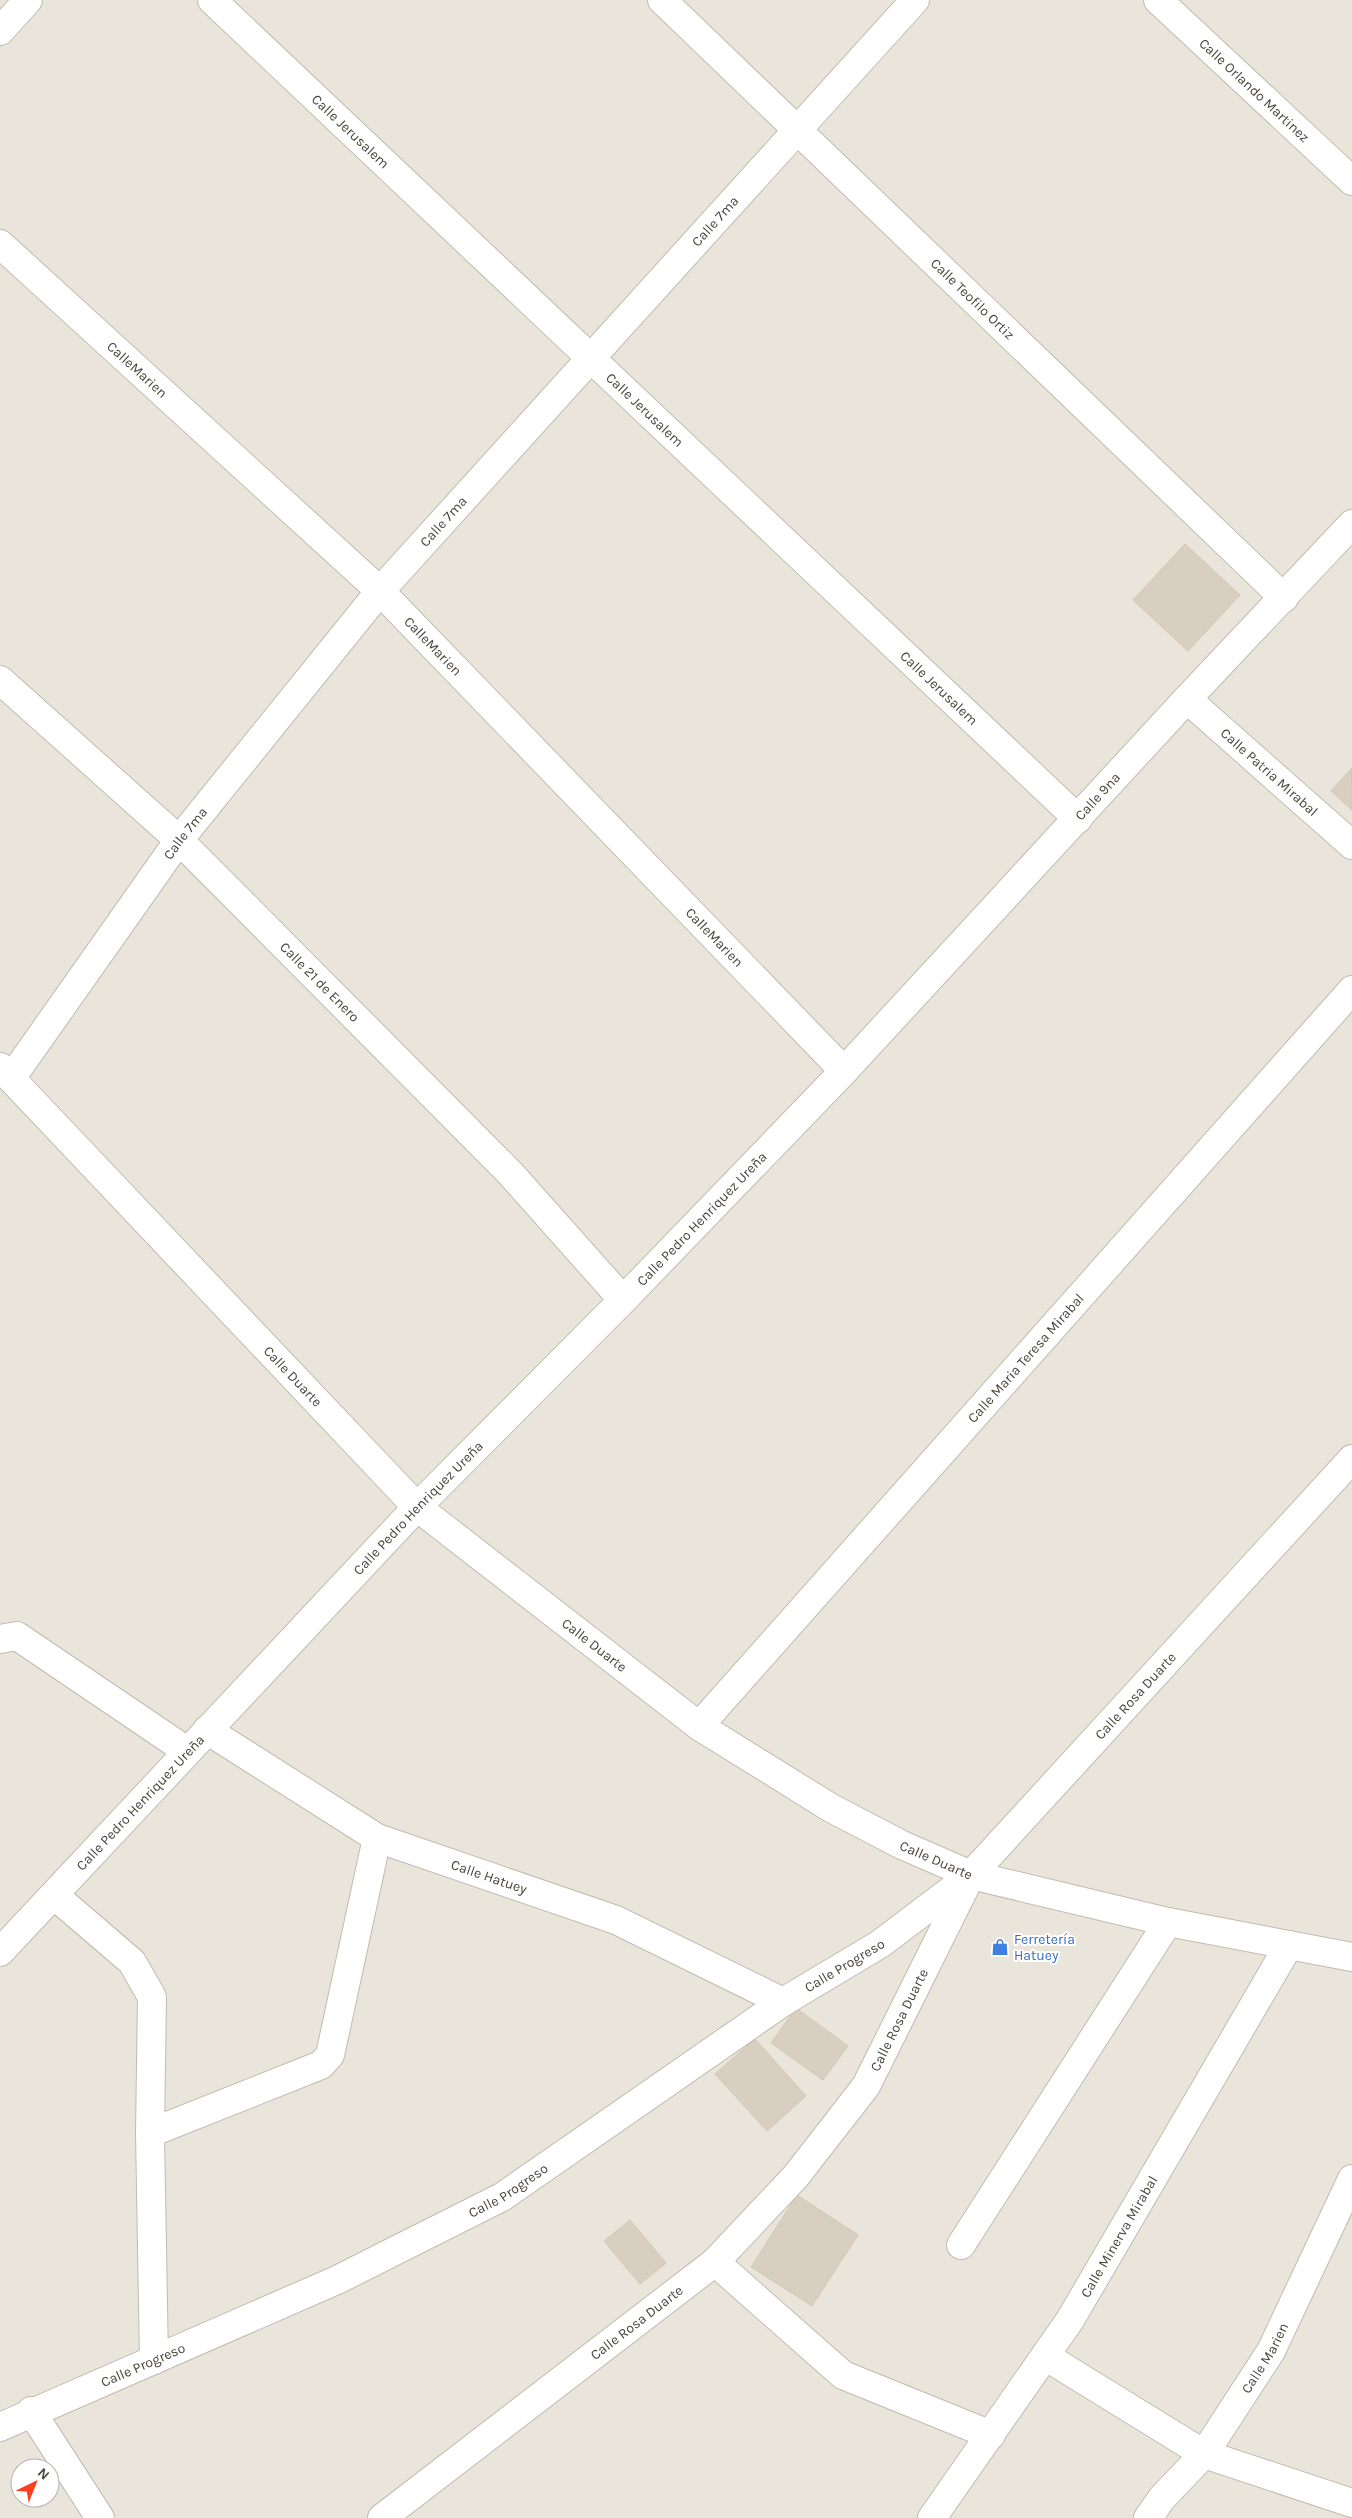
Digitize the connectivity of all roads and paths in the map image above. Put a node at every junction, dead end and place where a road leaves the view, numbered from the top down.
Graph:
1 (28, 0) edge
2 (212, 0) edge
3 (662, 0) edge
4 (915, 0) edge
5 (1158, 0) edge
6 (0, 31) edge
7 (797, 130) junction
8 (1352, 181) edge
9 (0, 244) edge
10 (591, 358) junction
11 (1352, 524) edge
12 (380, 591) junction
13 (1284, 598) junction
14 (0, 680) edge
15 (1187, 699) junction
16 (1078, 819) junction
17 (178, 840) junction
18 (1352, 845) edge
19 (1352, 990) edge
20 (844, 1070) junction
21 (6, 1072) edge
22 (623, 1300) junction
23 (1352, 1459) edge
24 (417, 1507) junction
25 (0, 1639) edge
26 (699, 1726) junction
27 (207, 1730) junction
28 (187, 1751) junction
29 (377, 1838) junction
30 (971, 1875) junction
31 (54, 1895) junction
32 (1168, 1922) junction
33 (1290, 1945) junction
34 (0, 1952) edge
35 (1349, 1953) edge
36 (783, 2002) junction
37 (150, 2133) junction
38 (1352, 2179) edge
39 (961, 2245) dead end
40 (715, 2262) junction
41 (1045, 2356) junction
42 (154, 2360) junction
43 (31, 2411) junction
44 (0, 2427) edge
45 (990, 2435) junction
46 (1204, 2454) junction
47 (1352, 2503) edge
48 (100, 2518) edge
49 (382, 2518) edge
50 (932, 2518) edge
51 (1148, 2518) edge

1 - 6 street
2 - 10 street, Calle Jerusalem
3 - 7 street, Calle Teofilo Ortiz
4 - 7 street, Calle 7ma
5 - 8 street, Calle Orlando Martinez
7 - 10 street, Calle 7ma
7 - 13 street, Calle Teofilo Ortiz
9 - 12 street, CalleMarien
10 - 12 street, Calle 7ma
10 - 16 street, Calle Jerusalem
11 - 13 street, Calle 9na
12 - 17 street, Calle 7ma
12 - 20 street, CalleMarien
13 - 15 street, Calle 9na
14 - 17 street, Calle 21 de Enero
15 - 16 street, Calle 9na
15 - 18 street, Calle Patria Mirabal
16 - 20 street, Calle 9na
17 - 21 street, Calle 7ma
17 - 22 street, Calle 21 de Enero
19 - 26 street, Calle Maria Teresa Mirabal
20 - 22 street, Calle Pedro Henriquez Ureña
21 - 24 street, Calle Duarte
22 - 24 street, Calle Pedro Henriquez Ureña
23 - 30 street, Calle Rosa Duarte
24 - 26 street, Calle Duarte
24 - 27 street, Calle Pedro Henriquez Ureña
25 - 28 street
26 - 30 street, Calle Duarte
27 - 28 street, Calle Pedro Henriquez Ureña
27 - 29 street, Calle Hatuey
28 - 31 street, Calle Pedro Henriquez Ureña
29 - 36 street, Calle Hatuey
29 - 37 street
30 - 32 street, Calle Duarte
30 - 36 street, Calle Progreso
30 - 40 street, Calle Rosa Duarte
31 - 34 street, Calle Pedro Henriquez Ureña
31 - 37 street
32 - 33 street, Calle Duarte
32 - 39 street
33 - 35 street, Calle Duarte
33 - 41 street, Calle Minerva Mirabal
36 - 42 street, Calle Progreso
37 - 42 street
38 - 46 street, Calle Marien
40 - 45 street
40 - 49 street, Calle Rosa Duarte
41 - 45 street, Calle Minerva Mirabal
41 - 46 street
42 - 43 street, Calle Progreso
43 - 44 street, Calle Progreso
43 - 48 street
45 - 50 street, Calle Minerva Mirabal
46 - 47 street
46 - 51 street, Calle Marien

